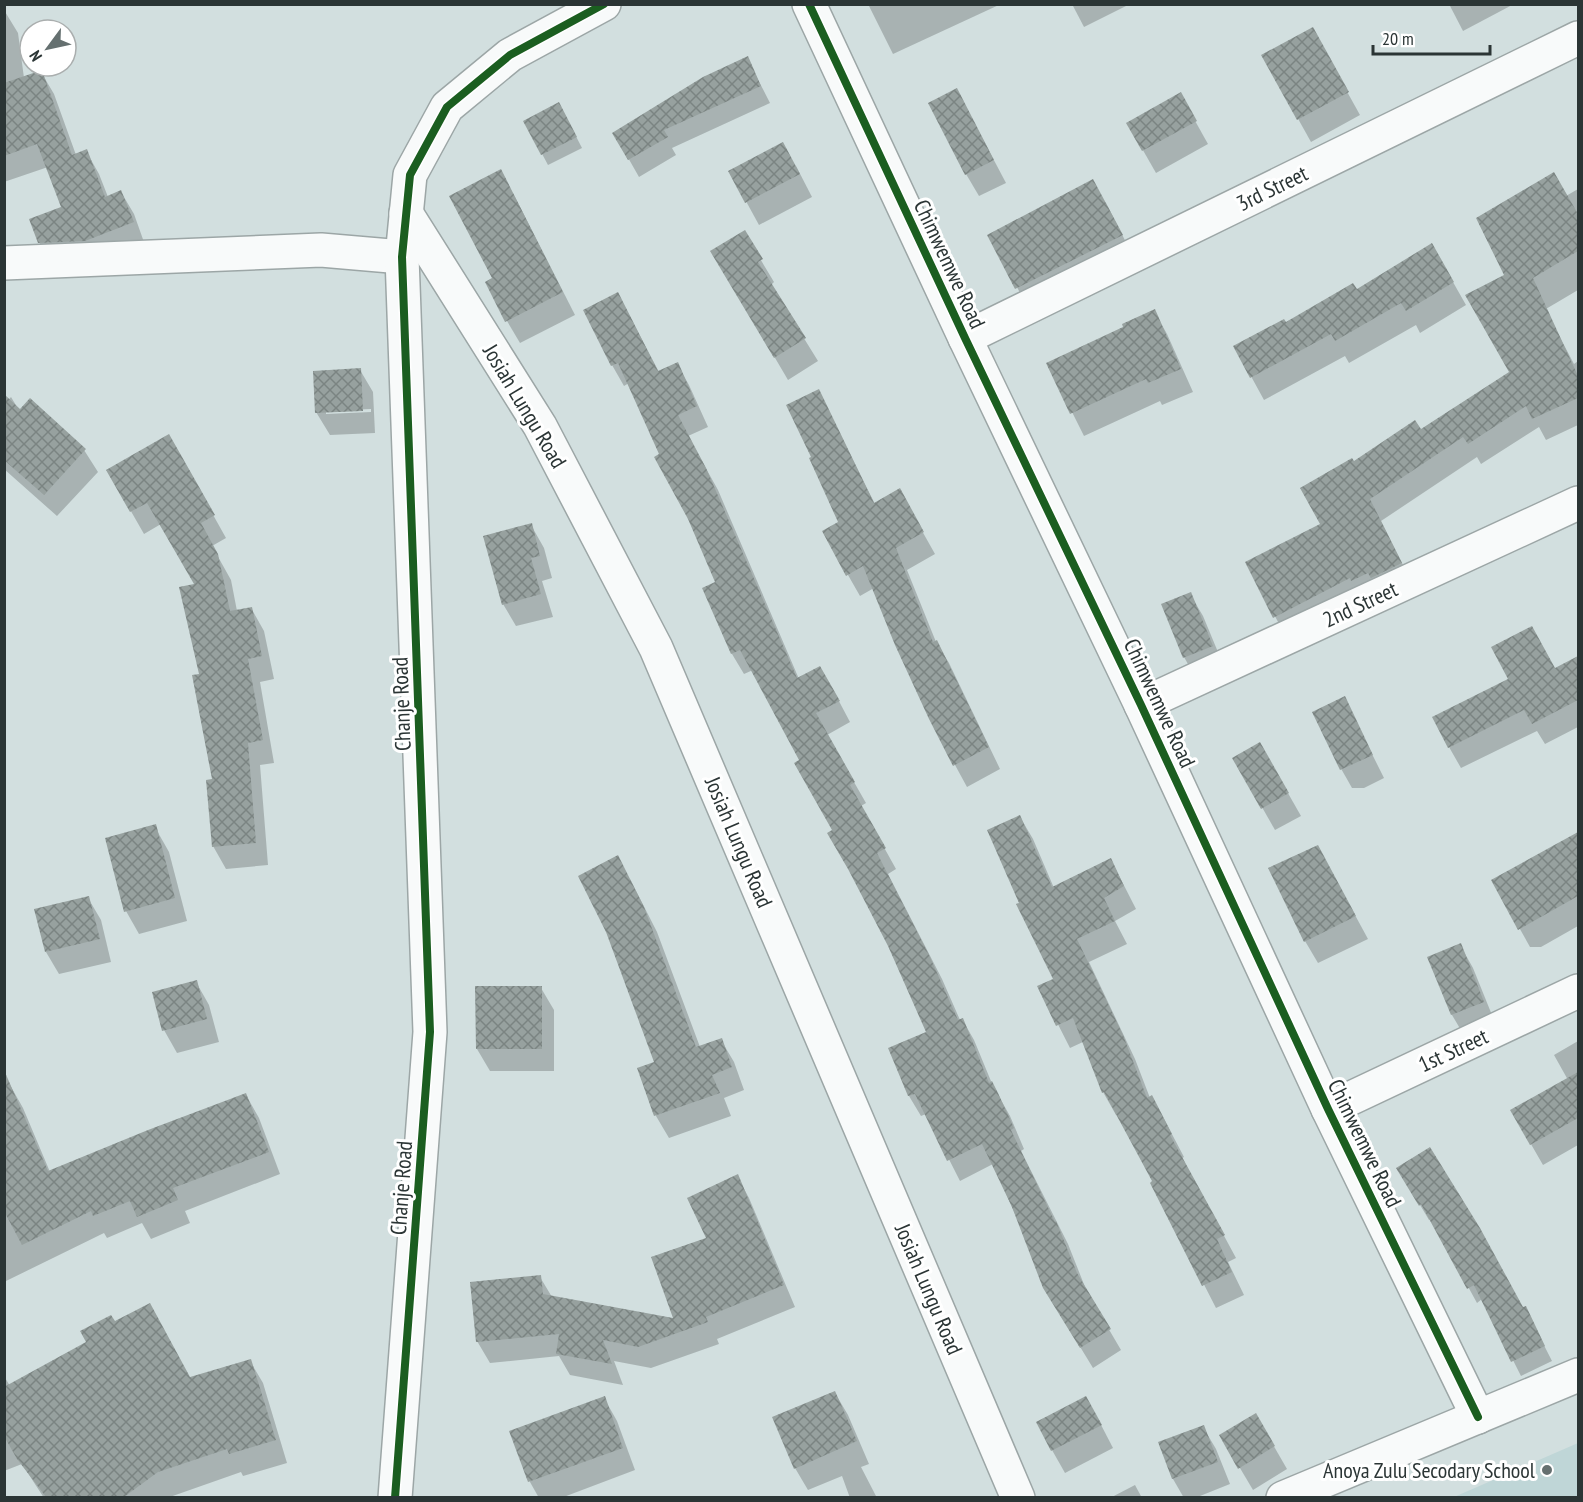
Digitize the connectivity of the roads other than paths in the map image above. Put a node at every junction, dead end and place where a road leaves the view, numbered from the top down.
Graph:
1 (604, 4) edge
2 (809, 4) edge
3 (1578, 38) edge
4 (406, 213) junction
5 (402, 257) junction
6 (4, 263) edge
7 (965, 338) junction
8 (1578, 503) edge
9 (1141, 705) junction
10 (1578, 991) edge
11 (1328, 1109) junction
12 (1578, 1375) edge
13 (1479, 1417) junction
14 (395, 1497) edge
15 (1018, 1497) edge
16 (1284, 1497) edge

1 - 4 street, Chanje Road
2 - 7 street, Chimwemwe Road
3 - 7 street, 3rd Street
4 - 5 street, Chanje Road
4 - 15 street, Josiah Lungu Road
5 - 6 street
5 - 14 street, Chanje Road
7 - 9 street, Chimwemwe Road
8 - 9 street, 2nd Street
9 - 11 street, Chimwemwe Road
10 - 11 street, 1st Street
11 - 13 street, Chimwemwe Road
12 - 13 street
13 - 16 street

